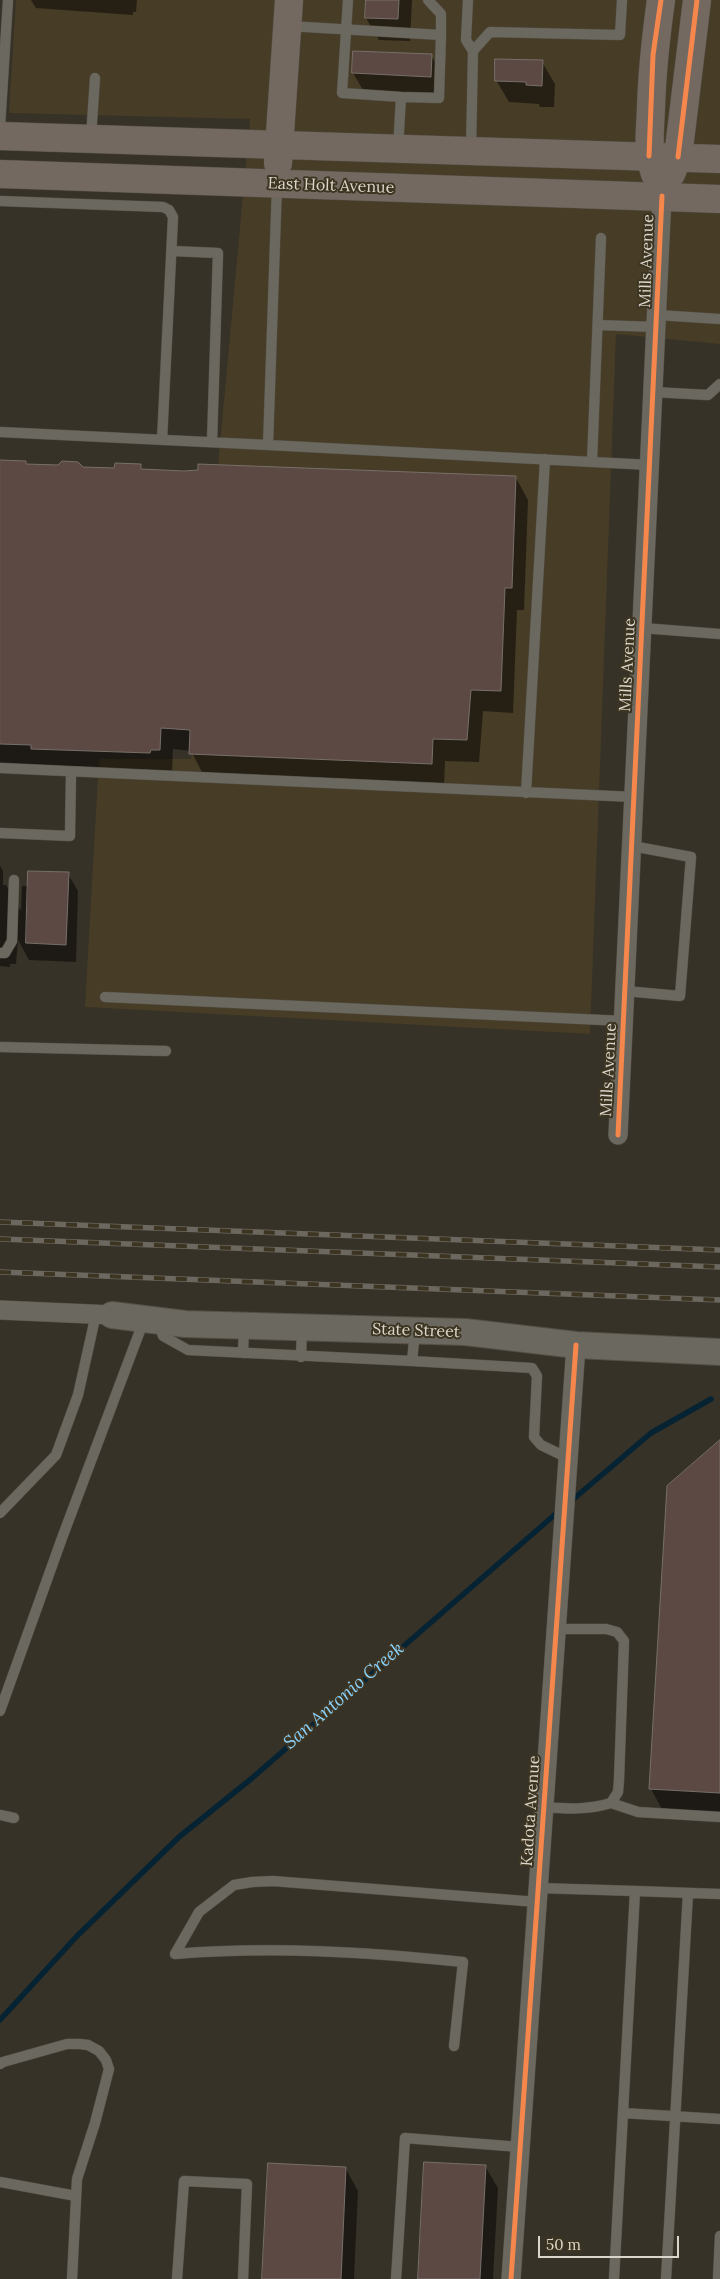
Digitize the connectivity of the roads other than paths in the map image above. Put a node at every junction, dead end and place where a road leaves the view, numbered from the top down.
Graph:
1 (8, 0) edge
2 (348, 0) edge
3 (428, 0) edge
4 (468, 0) edge
5 (622, 0) edge
6 (661, 0) edge
7 (697, 0) edge
8 (288, 13) edge
9 (346, 30) junction
10 (441, 35) junction
11 (3, 43) edge
12 (473, 51) junction
13 (95, 78) dead end
14 (401, 97) junction
15 (0, 127) edge
16 (0, 136) edge
17 (91, 139) junction
18 (279, 146) junction
19 (398, 150) junction
20 (471, 152) junction
21 (649, 156) junction
22 (678, 157) junction
23 (720, 159) edge
24 (0, 174) edge
25 (277, 185) junction
26 (662, 196) junction
27 (720, 199) edge
28 (0, 201) edge
29 (602, 238) dead end
30 (172, 251) junction
31 (720, 319) edge
32 (657, 321) junction
33 (598, 325) junction
34 (720, 384) edge
35 (653, 392) junction
36 (0, 432) edge
37 (162, 440) junction
38 (212, 442) junction
39 (268, 445) junction
40 (545, 459) junction
41 (592, 462) junction
42 (650, 465) junction
43 (642, 628) junction
44 (720, 634) edge
45 (0, 768) edge
46 (72, 772) junction
47 (526, 793) junction
48 (634, 797) junction
49 (0, 833) edge
50 (632, 846) junction
51 (14, 880) dead end
52 (0, 953) edge
53 (625, 991) junction
54 (105, 997) dead end
55 (624, 1020) junction
56 (0, 1047) edge
57 (166, 1051) dead end
58 (618, 1135) dead end
59 (0, 1310) edge
60 (104, 1314) junction
61 (151, 1320) junction
62 (244, 1326) junction
63 (302, 1327) junction
64 (415, 1331) junction
65 (576, 1346) junction
66 (720, 1352) edge
67 (243, 1353) junction
68 (301, 1357) junction
69 (412, 1361) junction
70 (568, 1458) junction
71 (0, 1513) edge
72 (556, 1629) junction
73 (0, 1711) edge
74 (611, 1803) junction
75 (544, 1806) junction
76 (0, 1815) edge
77 (720, 1817) edge
78 (14, 1818) dead end
79 (635, 1891) junction
80 (688, 1893) junction
81 (720, 1894) edge
82 (538, 1895) junction
83 (454, 2046) dead end
84 (0, 2064) edge
85 (623, 2114) junction
86 (675, 2116) junction
87 (720, 2118) edge
88 (520, 2147) junction
89 (0, 2182) edge
90 (76, 2196) junction
91 (720, 2236) edge
92 (72, 2279) edge
93 (177, 2279) edge
94 (243, 2279) edge
95 (396, 2279) edge
96 (511, 2279) edge
97 (614, 2279) edge
98 (666, 2279) edge
99 (718, 2279) edge

1 - 11 lane
2 - 9 lane
3 - 10 lane
4 - 12 lane
5 - 12 lane
6 - 21 main road, Mills Avenue
7 - 22 main road, Mills Avenue
8 - 9 lane
8 - 18 main road
9 - 10 lane
9 - 14 lane
10 - 14 lane
11 - 15 lane
12 - 20 lane
13 - 17 lane
14 - 19 lane
16 - 17 main road
17 - 18 main road
18 - 19 main road
18 - 25 main road
19 - 20 main road
20 - 21 main road
21 - 22 main road
21 - 26 main road, Mills Avenue
22 - 23 main road
22 - 26 main road, Mills Avenue
24 - 25 main road, East Holt Avenue
25 - 26 main road, East Holt Avenue
25 - 39 lane
26 - 27 main road, East Holt Avenue
26 - 32 street, Mills Avenue
28 - 30 lane
29 - 33 lane
30 - 37 lane
30 - 38 lane
31 - 32 lane
32 - 33 lane
32 - 35 street, Mills Avenue
33 - 41 lane
34 - 35 lane
35 - 42 street, Mills Avenue
36 - 37 lane
37 - 38 lane
38 - 39 lane
39 - 40 lane
40 - 41 lane
40 - 47 lane
41 - 42 lane
42 - 43 street, Mills Avenue
43 - 44 lane
43 - 48 street, Mills Avenue
45 - 46 lane
46 - 47 lane
46 - 49 lane
47 - 48 lane
48 - 50 street, Mills Avenue
50 - 53 street, Mills Avenue
50 - 53 lane
51 - 52 lane
53 - 55 street, Mills Avenue
54 - 55 lane
55 - 58 street, Mills Avenue
56 - 57 lane
59 - 60 street
60 - 61 street, State Street
60 - 71 lane
61 - 62 street, State Street
61 - 67 lane
61 - 73 lane
62 - 63 street, State Street
62 - 67 lane
63 - 64 street, State Street
63 - 68 lane
64 - 65 street, State Street
64 - 69 lane
65 - 66 street, State Street
65 - 70 street, Kadota Avenue
67 - 68 lane
68 - 69 lane
69 - 70 lane
70 - 72 street, Kadota Avenue
72 - 74 lane
72 - 75 street, Kadota Avenue
74 - 75 lane
74 - 77 lane
75 - 82 street, Kadota Avenue
76 - 78 lane
79 - 80 lane
79 - 82 lane
79 - 85 lane
80 - 81 lane
80 - 86 lane
82 - 83 lane
82 - 88 street, Kadota Avenue
84 - 90 lane
85 - 86 lane
85 - 97 lane
86 - 87 lane
86 - 98 lane
88 - 95 lane
88 - 96 street, Kadota Avenue
89 - 90 lane
90 - 92 lane
91 - 99 lane
93 - 94 lane

